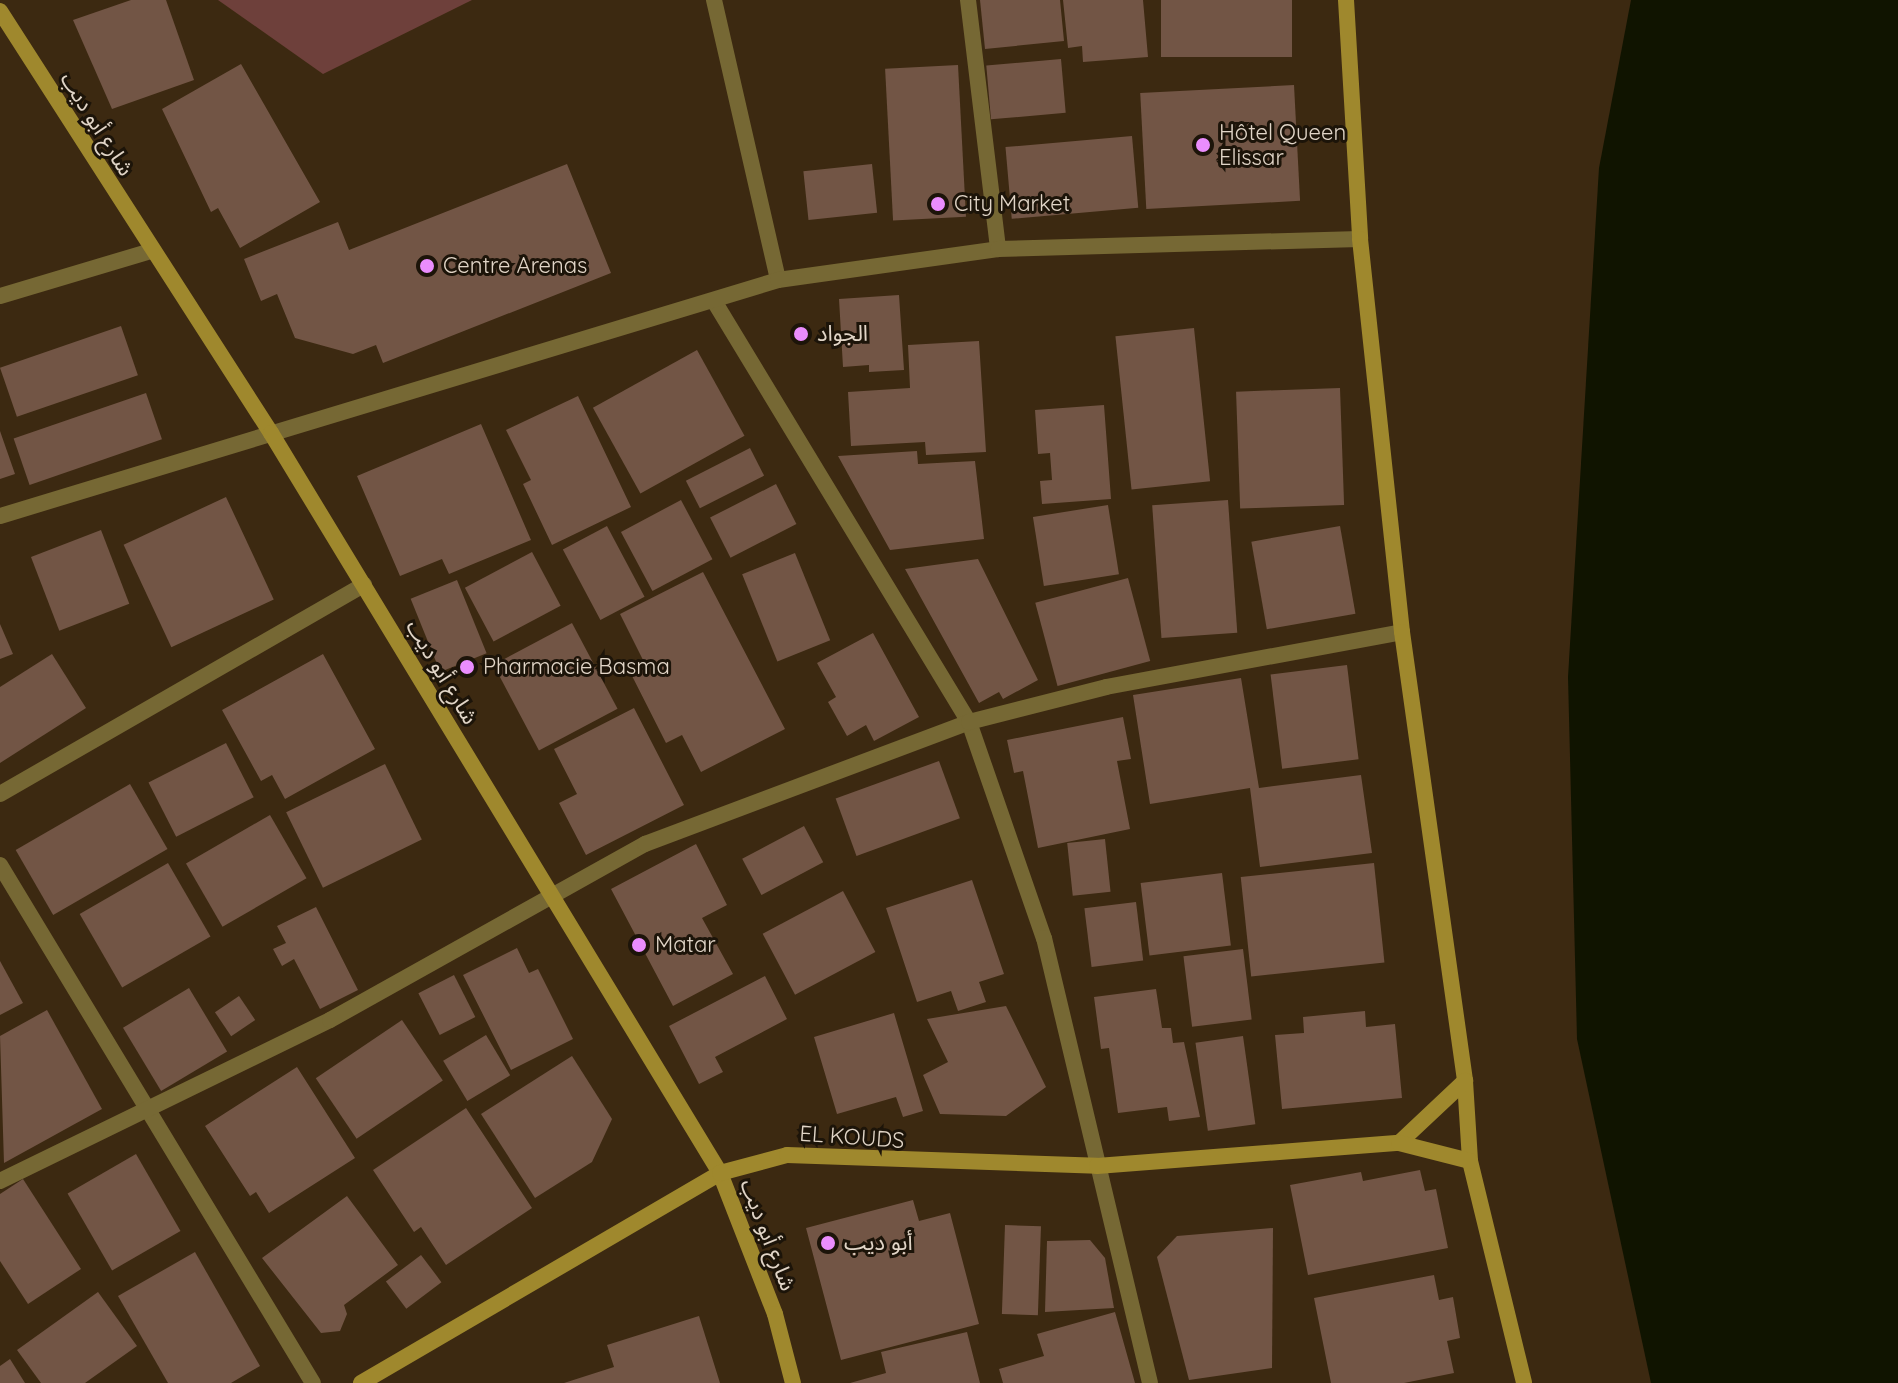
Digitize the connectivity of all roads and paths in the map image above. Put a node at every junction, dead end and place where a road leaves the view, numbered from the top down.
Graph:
1 (714, 0) edge
2 (968, 0) edge
3 (1346, 0) edge
4 (0, 11) edge
5 (1360, 239) junction
6 (998, 249) junction
7 (151, 251) junction
8 (778, 280) junction
9 (0, 296) edge
10 (714, 301) junction
11 (271, 433) junction
12 (0, 516) edge
13 (364, 585) junction
14 (1402, 632) junction
15 (969, 722) junction
16 (0, 794) edge
17 (0, 865) edge
18 (549, 896) junction
19 (1465, 1081) junction
20 (152, 1111) junction
21 (1399, 1143) junction
22 (1470, 1161) junction
23 (1097, 1166) junction
24 (720, 1173) junction
25 (0, 1181) edge
26 (313, 1383) edge
27 (361, 1383) edge
28 (793, 1383) edge
29 (1150, 1383) edge
30 (1524, 1383) edge

1 - 8 street
2 - 6 street
3 - 5 main road
4 - 7 main road, شارع أبو ديب
5 - 6 street
5 - 14 main road
6 - 8 street
7 - 9 street
7 - 11 main road, شارع أبو ديب
8 - 10 street
10 - 11 street
10 - 15 street
11 - 12 street
11 - 13 main road, شارع أبو ديب
13 - 16 street
13 - 18 main road, شارع أبو ديب
14 - 15 street
14 - 19 main road
15 - 18 street
15 - 23 street
17 - 20 street
18 - 20 street
18 - 24 main road, شارع أبو ديب
19 - 21 main road
19 - 22 main road
20 - 25 street
20 - 26 street
21 - 22 main road, EL KOUDS
21 - 23 main road, EL KOUDS
22 - 30 main road
23 - 24 main road, EL KOUDS
23 - 29 street
24 - 27 main road, EL KOUDS
24 - 28 main road, شارع أبو ديب

